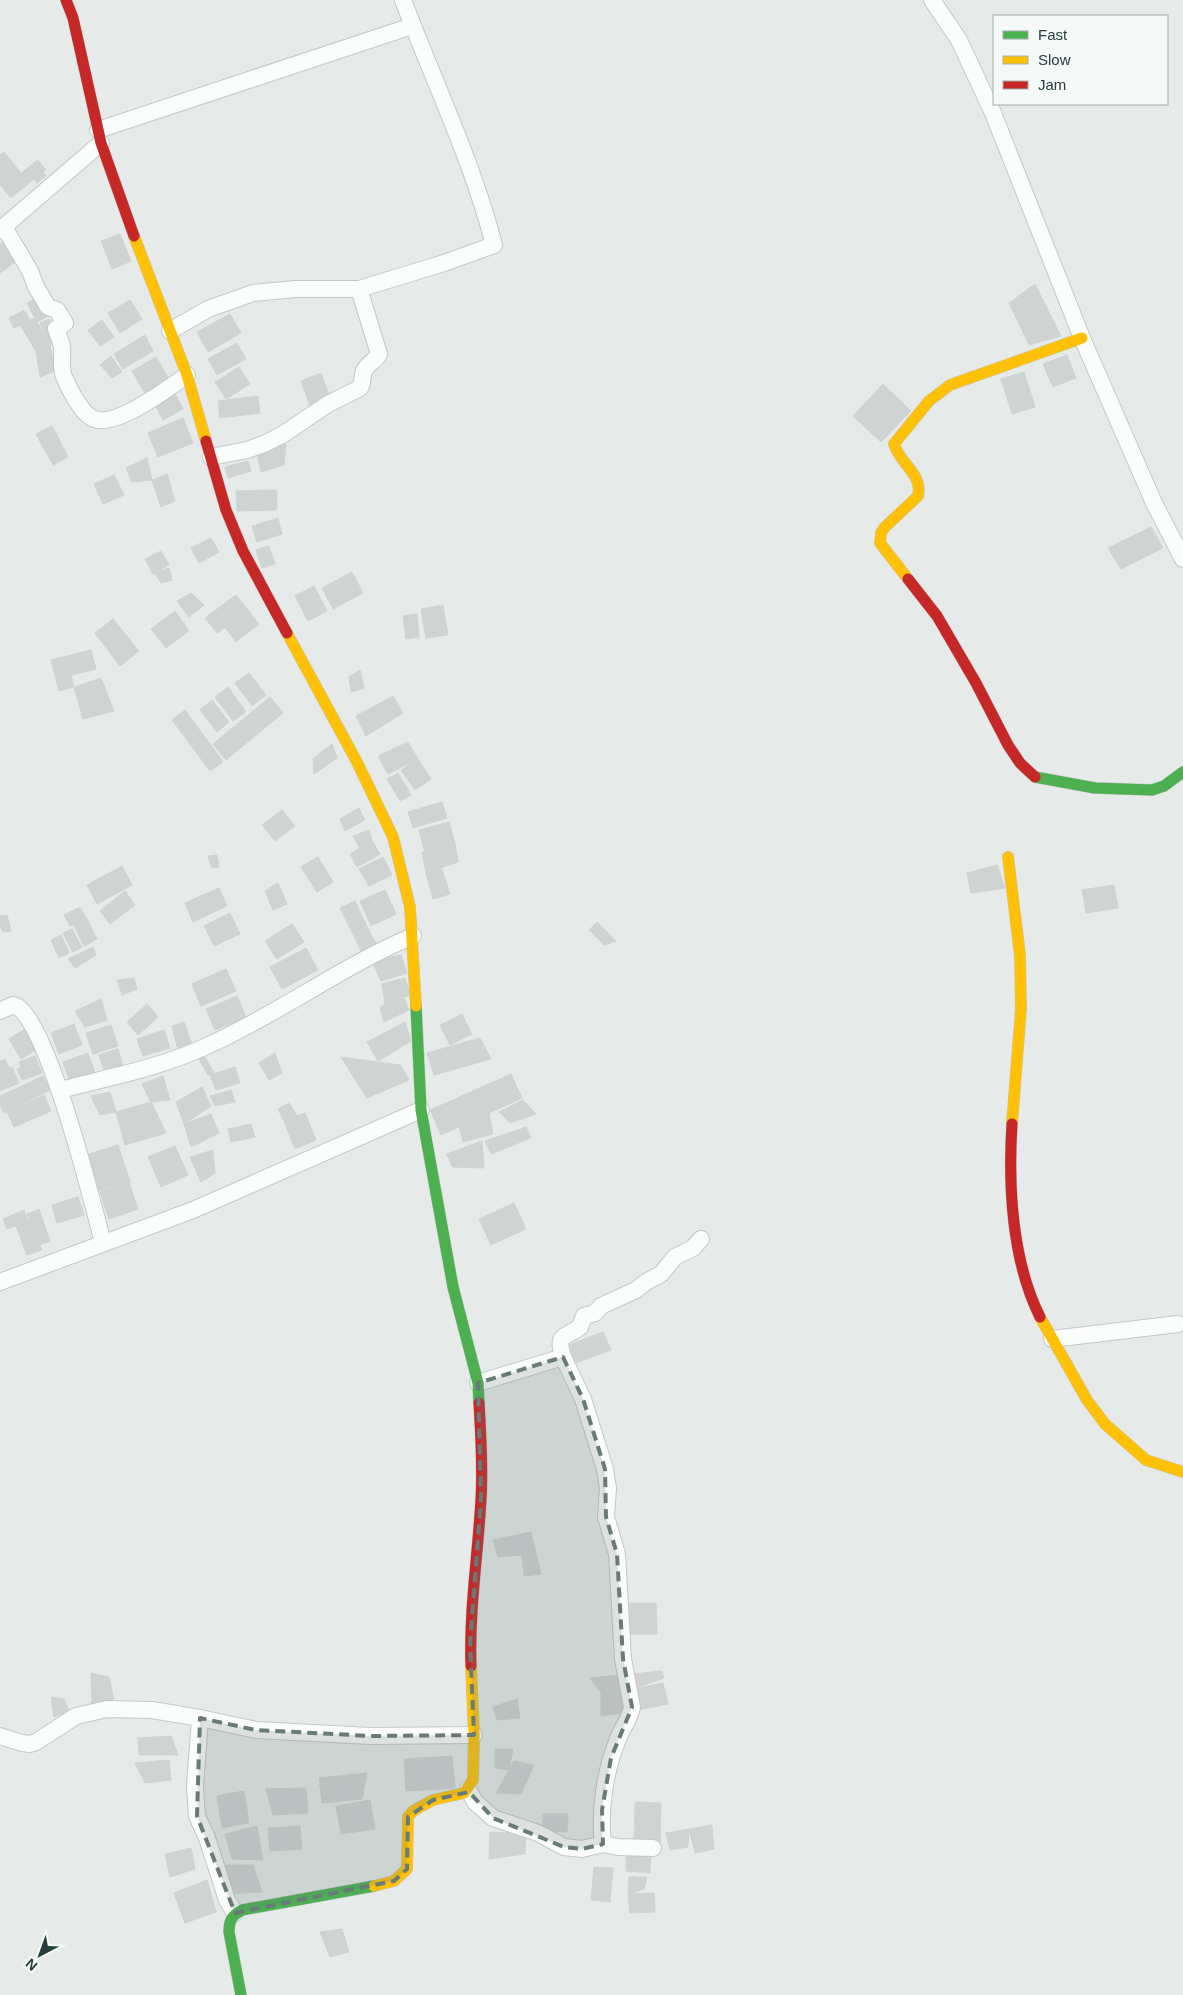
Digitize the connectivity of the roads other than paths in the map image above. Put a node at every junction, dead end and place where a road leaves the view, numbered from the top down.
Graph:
1 (66, 0) edge
2 (402, 0) edge
3 (932, 0) edge
4 (412, 26) junction
5 (100, 137) junction
6 (2, 228) edge
7 (359, 289) junction
8 (170, 330) junction
9 (1082, 338) junction
10 (187, 375) junction
11 (211, 458) junction
12 (1183, 559) edge
13 (1183, 772) edge
14 (1008, 857) dead end
15 (413, 936) junction
16 (0, 1011) edge
17 (60, 1090) junction
18 (421, 1110) junction
19 (701, 1239) dead end
20 (103, 1242) junction
21 (0, 1282) edge
22 (1178, 1324) dead end
23 (1052, 1339) junction
24 (563, 1357) junction
25 (478, 1383) junction
26 (1183, 1472) edge
27 (200, 1718) junction
28 (474, 1735) junction
29 (11, 1739) edge
30 (468, 1790) junction
31 (603, 1844) junction
32 (653, 1848) dead end
33 (235, 1913) junction
34 (241, 1995) edge

1 - 5 street
2 - 4 street
3 - 9 street
4 - 5 street
4 - 7 street
5 - 6 street
5 - 8 street
6 - 10 street
7 - 8 street
7 - 11 street
8 - 10 street
9 - 12 street
9 - 13 street
10 - 11 street
11 - 15 street
14 - 23 street
15 - 17 street
15 - 18 street
16 - 17 street
17 - 20 street
18 - 20 street
18 - 25 street
19 - 24 street
20 - 21 street
22 - 23 street
23 - 26 street
24 - 25 street
24 - 31 street
25 - 28 street
27 - 28 street
27 - 29 street
27 - 33 street
28 - 30 street
30 - 31 street
30 - 33 street
31 - 32 street
33 - 34 street

